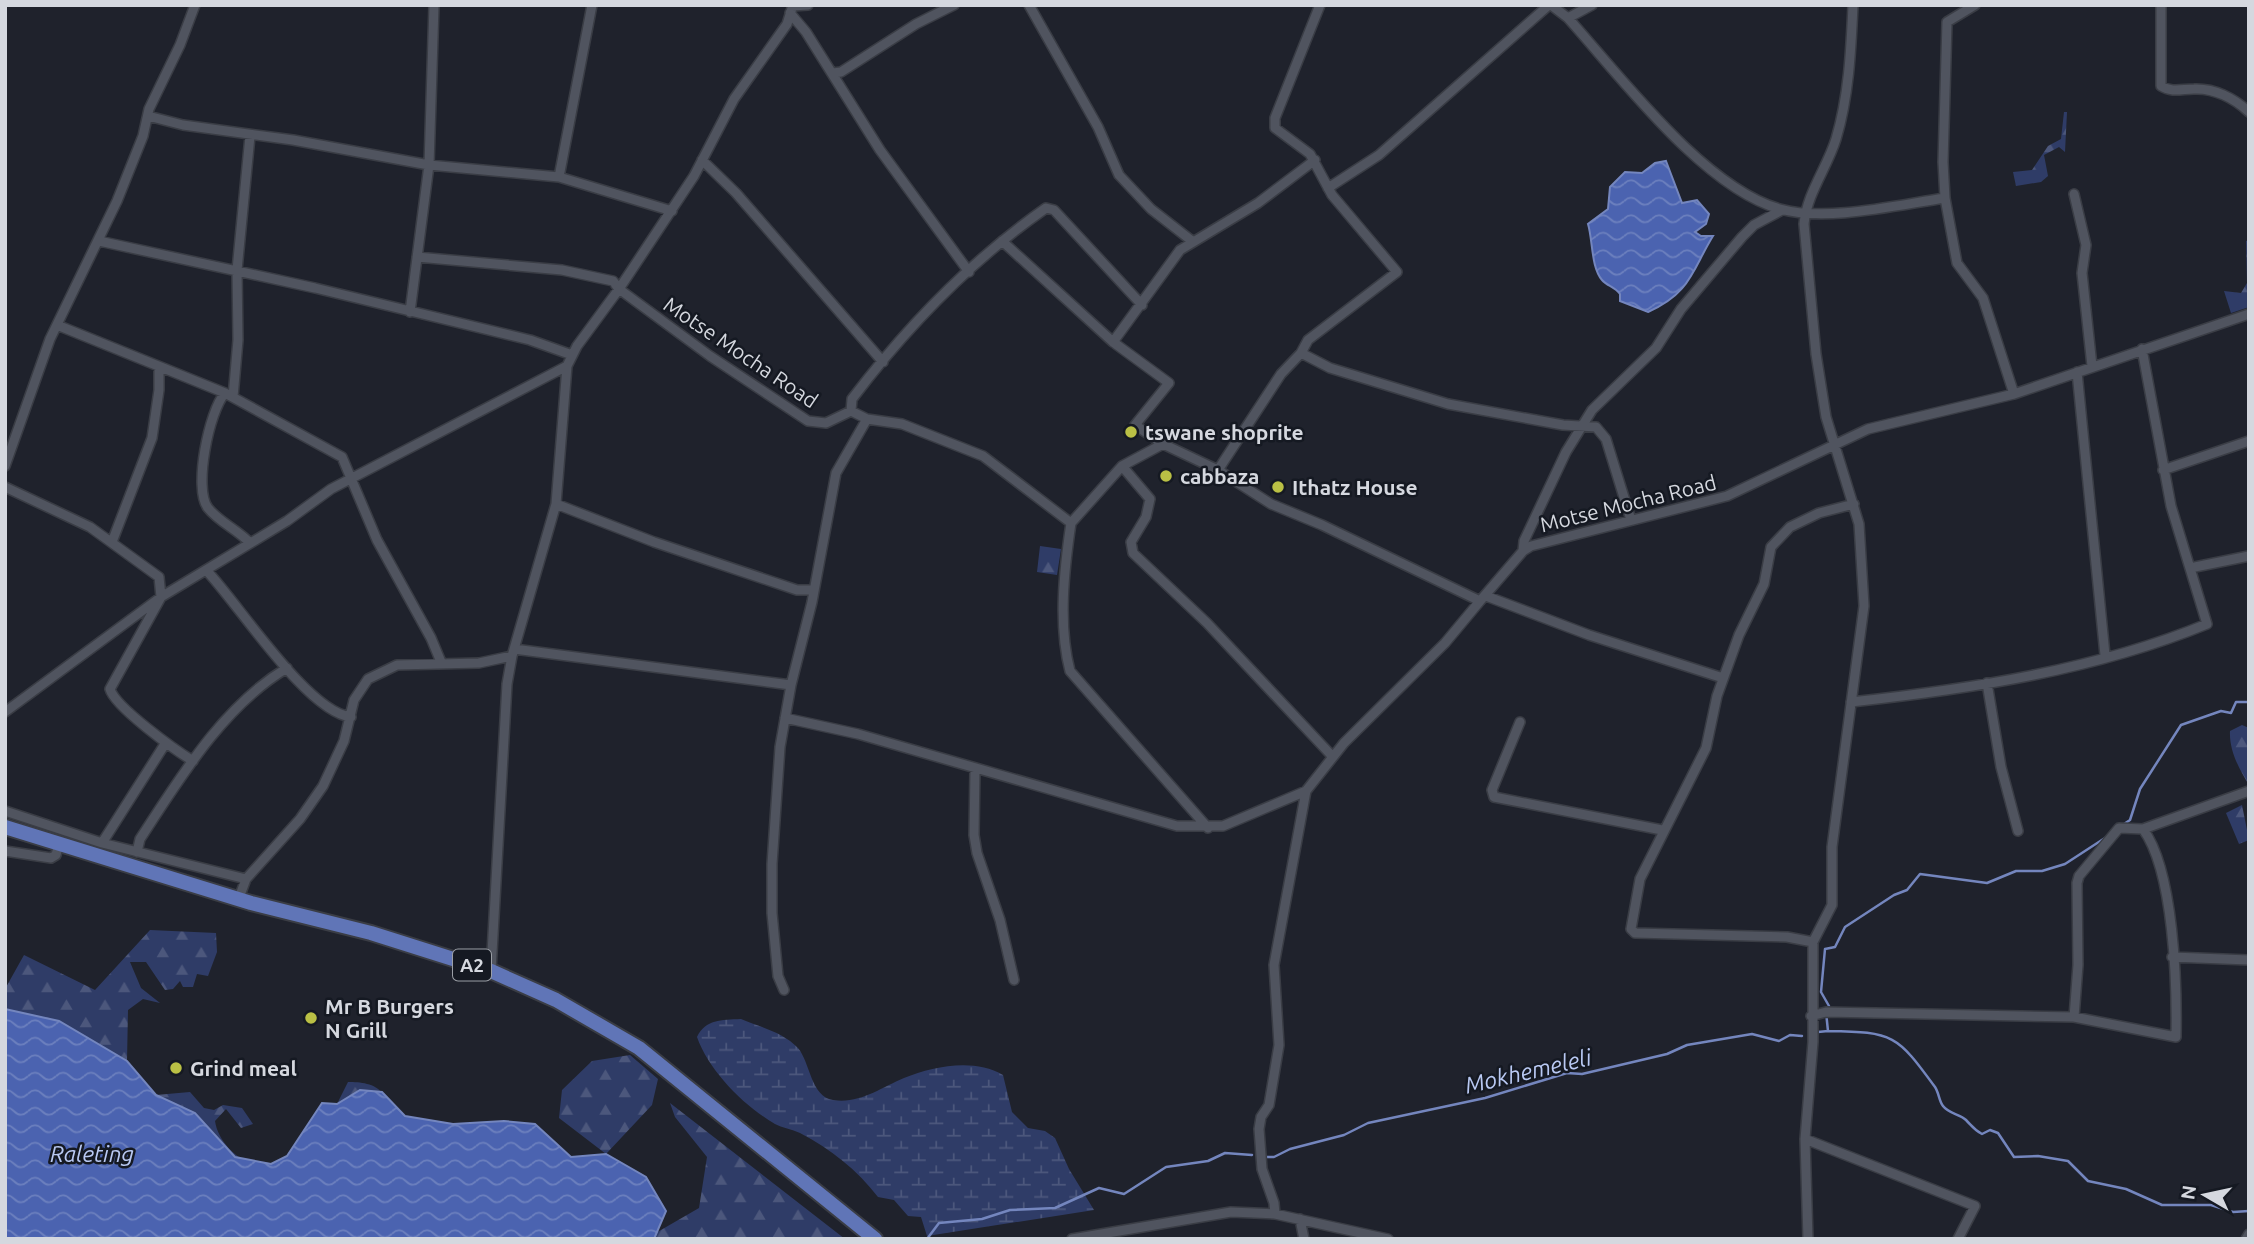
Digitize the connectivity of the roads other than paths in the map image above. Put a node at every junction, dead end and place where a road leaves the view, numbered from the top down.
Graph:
1 (195, 5) edge
2 (434, 5) edge
3 (592, 5) edge
4 (808, 5) edge
5 (954, 5) edge
6 (1029, 5) edge
7 (1320, 5) edge
8 (1550, 5) edge
9 (1592, 5) edge
10 (1853, 5) edge
11 (1975, 5) edge
12 (2161, 5) edge
13 (792, 8) edge
14 (1568, 18) junction
15 (833, 74) junction
16 (2249, 112) edge
17 (148, 116) junction
18 (250, 136) junction
19 (702, 160) junction
20 (1315, 160) junction
21 (429, 165) junction
22 (559, 177) junction
23 (1328, 188) junction
24 (2074, 194) dead end
25 (1945, 198) junction
26 (1782, 210) junction
27 (672, 211) junction
28 (1805, 212) junction
29 (99, 241) junction
30 (1002, 241) junction
31 (1192, 241) junction
32 (417, 257) junction
33 (237, 270) junction
34 (969, 272) junction
35 (619, 289) junction
36 (1142, 305) junction
37 (410, 312) junction
38 (2249, 314) edge
39 (57, 325) junction
40 (1113, 342) junction
41 (2142, 349) junction
42 (1301, 354) junction
43 (572, 355) junction
44 (883, 362) junction
45 (567, 366) junction
46 (2092, 366) junction
47 (159, 368) junction
48 (2077, 372) junction
49 (2014, 394) junction
50 (229, 395) junction
51 (851, 411) junction
52 (867, 418) junction
53 (1582, 424) junction
54 (2249, 441) edge
55 (1163, 444) junction
56 (1836, 444) junction
57 (5, 466) edge
58 (1122, 466) junction
59 (1218, 470) junction
60 (2163, 470) junction
61 (352, 480) junction
62 (5, 487) edge
63 (556, 504) junction
64 (1854, 504) junction
65 (1631, 520) junction
66 (1071, 523) junction
67 (112, 542) junction
68 (250, 543) junction
69 (1523, 551) junction
70 (2249, 556) edge
71 (2190, 568) junction
72 (206, 570) junction
73 (813, 590) junction
74 (161, 597) junction
75 (1483, 599) junction
76 (513, 653) junction
77 (2105, 656) junction
78 (441, 662) junction
79 (287, 668) junction
80 (1723, 678) junction
81 (1987, 682) junction
82 (791, 685) junction
83 (1851, 702) junction
84 (5, 712) edge
85 (352, 717) junction
86 (785, 718) junction
87 (1520, 722) dead end
88 (165, 744) junction
89 (1333, 757) junction
90 (193, 761) junction
91 (975, 769) junction
92 (1306, 791) junction
93 (2249, 791) edge
94 (5, 811) edge
95 (5, 827) edge
96 (1208, 828) junction
97 (2143, 829) junction
98 (1662, 830) junction
99 (2018, 831) dead end
100 (59, 843) junction
101 (103, 843) junction
102 (5, 851) edge
103 (136, 852) junction
104 (246, 879) junction
105 (239, 898) junction
106 (1813, 943) junction
107 (2172, 957) junction
108 (2249, 960) edge
109 (491, 971) junction
110 (1014, 980) dead end
111 (784, 990) dead end
112 (1811, 1016) junction
113 (2074, 1017) junction
114 (1805, 1139) junction
115 (1275, 1214) junction
116 (1300, 1219) junction
117 (2249, 1234) edge
118 (875, 1239) edge
119 (1072, 1239) edge
120 (1304, 1239) edge
121 (1388, 1239) edge
122 (1808, 1239) edge
123 (1958, 1239) edge
124 (2246, 1239) edge

1 - 17 street
2 - 21 street
3 - 22 street
4 - 13 street
5 - 15 street
6 - 31 street
7 - 20 street
8 - 14 street
8 - 23 street
9 - 14 street
10 - 28 street
11 - 25 street
12 - 16 street
13 - 15 street
13 - 19 street
14 - 26 street
15 - 34 street
17 - 18 street
17 - 29 street
18 - 21 street
18 - 33 street
19 - 27 street
19 - 44 street
20 - 23 street
20 - 31 street
21 - 22 street
21 - 32 street
22 - 27 street
23 - 42 street
24 - 46 street
25 - 28 street
25 - 49 street
26 - 28 street
26 - 53 street
27 - 35 street
28 - 56 street
29 - 33 street
29 - 39 street
30 - 34 street
30 - 36 street
30 - 40 street
31 - 36 street
32 - 35 street, Motse Mocha Road
32 - 37 street
33 - 37 street
33 - 50 street
34 - 44 street
35 - 43 street
35 - 51 street, Motse Mocha Road
36 - 40 street
37 - 43 street
38 - 41 street, Motse Mocha Road
39 - 47 street
39 - 57 street
40 - 55 street
41 - 46 street, Motse Mocha Road
41 - 60 street
42 - 53 street
42 - 59 street
43 - 45 street
44 - 51 street
45 - 61 street
45 - 63 street
46 - 48 street, Motse Mocha Road
47 - 50 street
47 - 67 street
48 - 49 street, Motse Mocha Road
48 - 77 street
49 - 56 street, Motse Mocha Road
50 - 61 street
50 - 68 street
51 - 52 street
52 - 66 street
52 - 73 street
53 - 65 street
53 - 69 street
54 - 60 street
55 - 58 street
55 - 59 street
56 - 64 street
56 - 65 street, Motse Mocha Road
58 - 66 street
58 - 89 street
59 - 75 street
60 - 71 street
61 - 68 street
61 - 78 street
62 - 67 street
63 - 73 street
63 - 76 street
64 - 80 street
64 - 83 street
65 - 69 street, Motse Mocha Road
66 - 96 street
67 - 74 street
68 - 72 street
69 - 75 street, Motse Mocha Road
70 - 71 street
71 - 77 street
72 - 74 street
72 - 79 street
73 - 82 street
74 - 84 street
74 - 88 street
75 - 80 street
75 - 89 street, Motse Mocha Road
76 - 78 street
76 - 82 street
76 - 109 street
77 - 81 street
78 - 85 street
79 - 85 street
79 - 90 street
80 - 98 street
81 - 83 street
81 - 99 street
82 - 86 street
83 - 106 street
85 - 104 street
86 - 91 street
86 - 111 street
87 - 98 street
88 - 90 street
88 - 101 street
89 - 92 street, Motse Mocha Road
90 - 103 street
91 - 96 street
91 - 110 street
92 - 96 street
92 - 115 street
93 - 97 street
94 - 101 street
95 - 100 main road, A2
97 - 107 street
97 - 113 street
98 - 106 street
100 - 102 street
100 - 105 main road, A2
101 - 103 street
103 - 104 street
104 - 105 street
105 - 109 main road, A2
106 - 112 street
107 - 108 street
107 - 113 street
109 - 118 main road, A2
112 - 113 street
112 - 114 street
114 - 122 street
114 - 123 street
115 - 116 street
115 - 119 street
116 - 120 street
116 - 121 street
117 - 124 street

